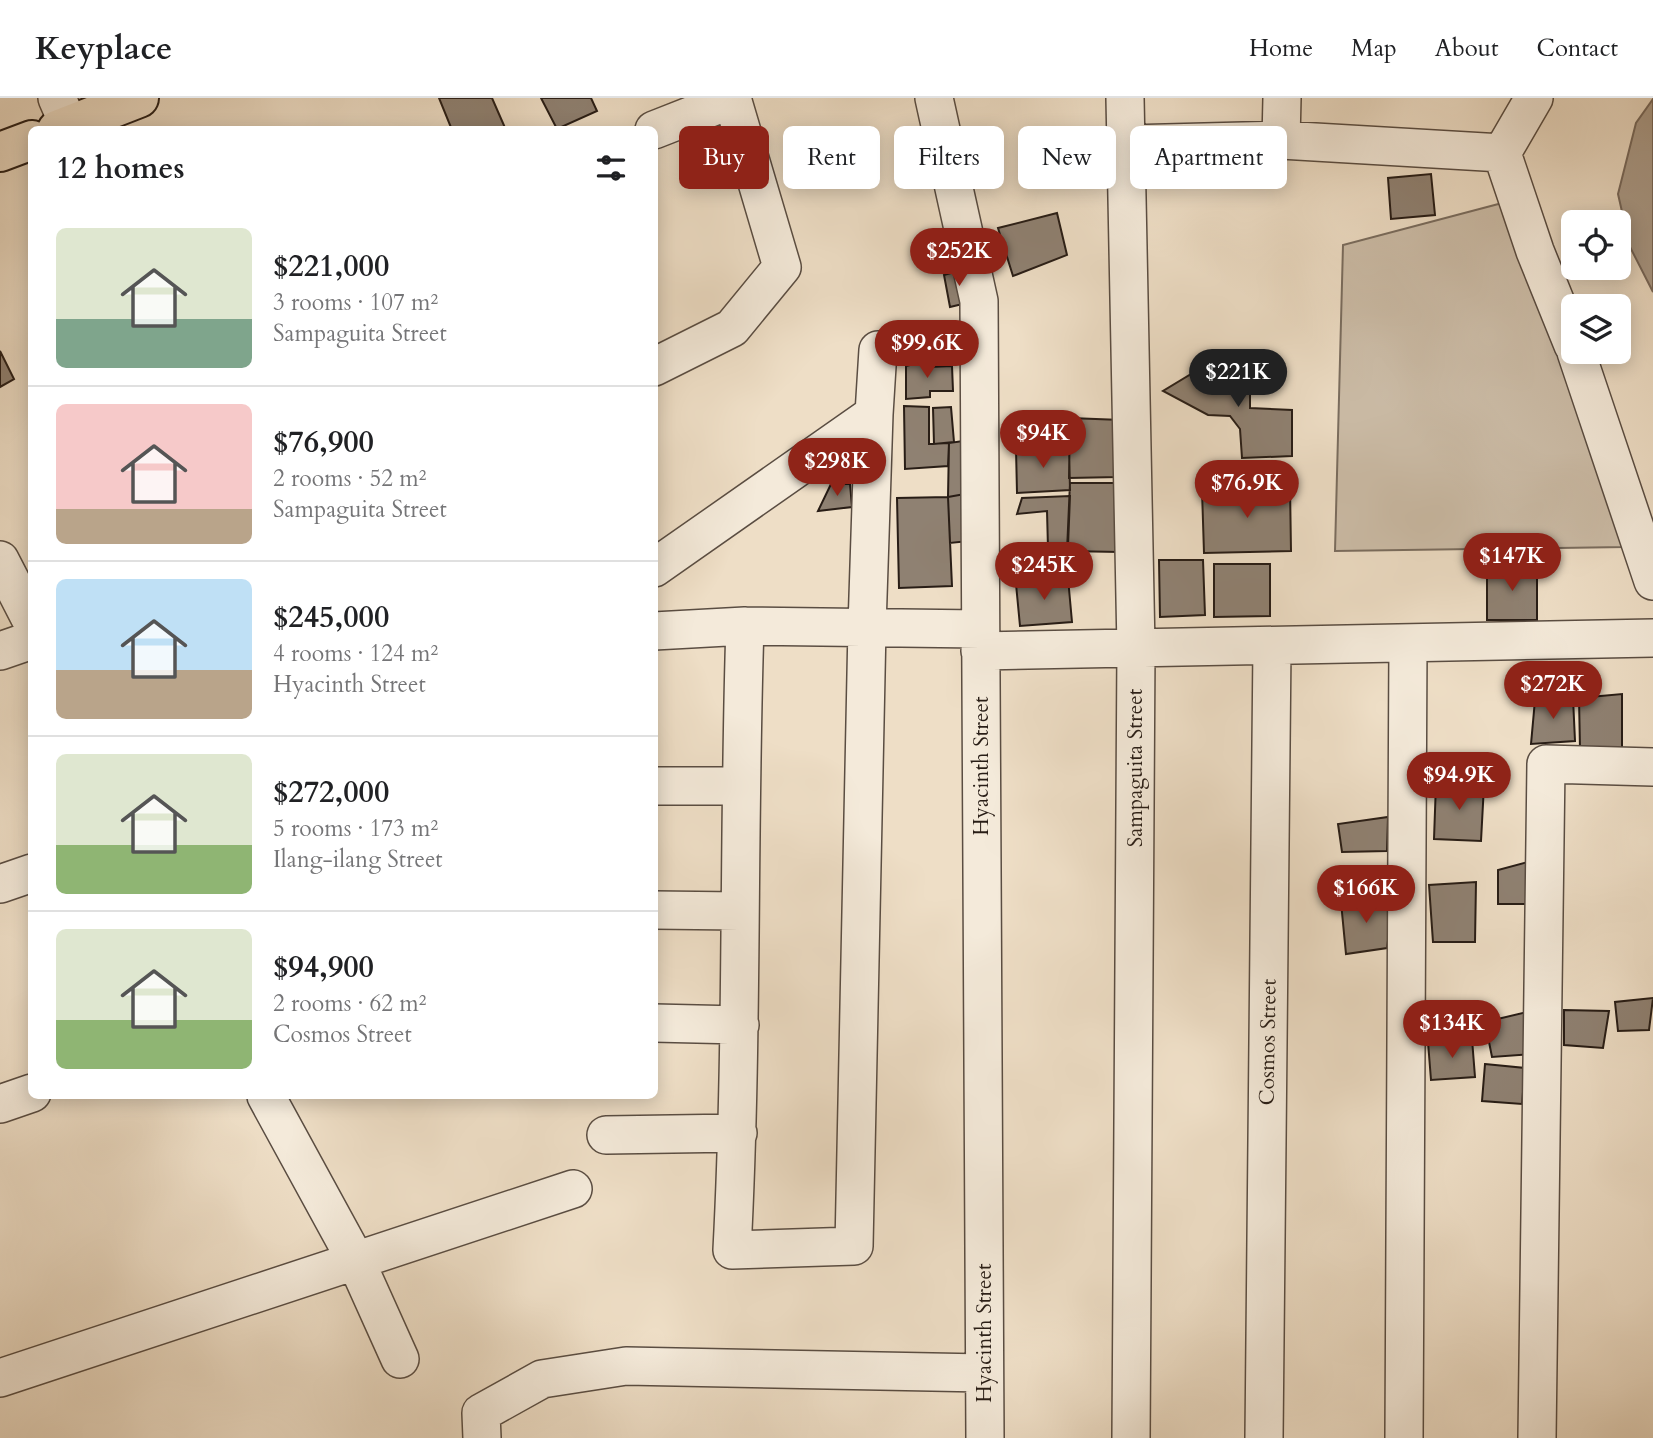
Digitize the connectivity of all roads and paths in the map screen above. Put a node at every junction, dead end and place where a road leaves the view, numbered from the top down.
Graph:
1 (139, 98) edge
2 (733, 98) edge
3 (934, 98) edge
4 (1125, 98) edge
5 (1282, 98) edge
6 (1534, 98) edge
7 (63, 120) edge
8 (1282, 126) edge
9 (658, 128) edge
10 (1287, 140) edge
11 (28, 142) edge
12 (1127, 144) junction
13 (1130, 144) edge
14 (0, 152) edge
15 (1502, 153) junction
16 (1561, 315) edge
17 (878, 350) dead end
18 (1580, 364) edge
19 (658, 365) edge
20 (874, 414) junction
21 (0, 560) edge
22 (658, 565) edge
23 (1653, 581) edge
24 (28, 614) edge
25 (745, 626) junction
26 (867, 627) junction
27 (658, 631) edge
28 (1653, 638) edge
29 (980, 640) junction
30 (28, 642) edge
31 (1408, 643) junction
32 (1272, 646) junction
33 (1136, 648) junction
34 (0, 652) edge
35 (1653, 767) edge
36 (658, 786) edge
37 (740, 786) junction
38 (28, 874) edge
39 (0, 884) edge
40 (658, 911) edge
41 (738, 911) junction
42 (658, 1023) edge
43 (740, 1026) junction
44 (28, 1094) edge
45 (269, 1099) edge
46 (0, 1104) edge
47 (738, 1133) junction
48 (606, 1135) dead end
49 (573, 1189) dead end
50 (355, 1259) junction
51 (400, 1359) dead end
52 (984, 1373) junction
53 (0, 1378) edge
54 (482, 1438) edge
55 (985, 1438) edge
56 (1132, 1438) edge
57 (1264, 1438) edge
58 (1405, 1438) edge
59 (1537, 1438) edge

1 - 7 main road
2 - 9 street
2 - 19 street
3 - 29 street, Hyacinth Street
4 - 12 street, Sampaguita Street
5 - 8 street
6 - 15 street
10 - 15 street
11 - 14 main road
12 - 13 street
12 - 33 street, Sampaguita Street
15 - 16 street
17 - 20 street
18 - 23 street
20 - 22 street
20 - 26 street
21 - 24 street
25 - 26 street
25 - 27 street
25 - 37 street
26 - 29 street
26 - 47 street
28 - 31 street
29 - 33 street
29 - 52 street, Hyacinth Street
30 - 34 street
31 - 32 street
31 - 58 street
32 - 33 street
32 - 57 street, Cosmos Street
33 - 56 street, Sampaguita Street
35 - 59 street
36 - 37 street
37 - 41 street
38 - 39 street
40 - 41 street
41 - 43 street
42 - 43 street
43 - 47 street
44 - 46 street
45 - 50 street
47 - 48 street
49 - 50 street
50 - 51 street
50 - 53 street
52 - 54 street
52 - 55 street, Hyacinth Street

